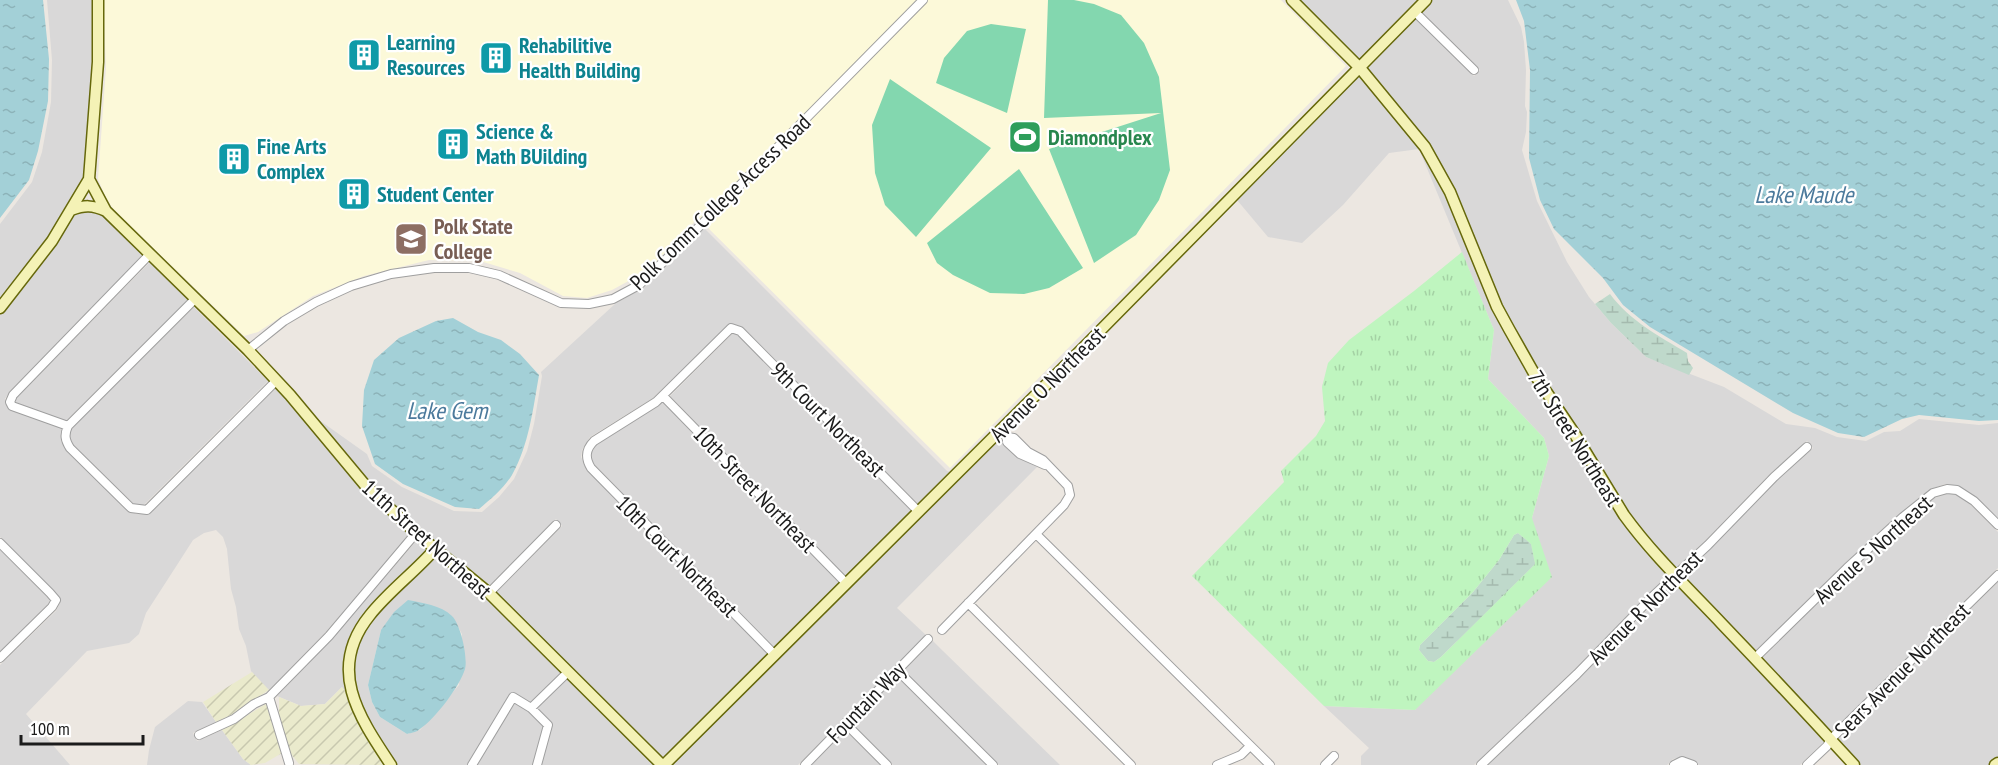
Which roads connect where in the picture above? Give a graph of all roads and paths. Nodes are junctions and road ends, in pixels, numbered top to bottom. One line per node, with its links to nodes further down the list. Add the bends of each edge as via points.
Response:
1 (98, 0): 8 (street, via 98,62)
2 (923, 0): 14 (street, Polk Comm College Access Road, via 639,285 613,299 588,304 561,303 499,275 469,268 391,274 316,302)
3 (1292, 0): 6 (street, 7th Street Northeast)
4 (1426, 0): 5 (street, Avenue O Northeast)
5 (1415, 12): 6 (street, Avenue O Northeast); 7 (street)
6 (1360, 68): 18 (street, Avenue O Northeast); 28 (street, 7th Street Northeast, via 1436,163 1497,307 1517,344 1624,515)
7 (1474, 70)
8 (89, 179): 9 (street); 10 (street, 11th Street Northeast)
9 (71, 210): 10 (street, via 85,205); 13 (street)
10 (106, 211): 11 (street, 11th Street Northeast)
11 (150, 254): 12 (street, 11th Street Northeast); 17 (street, via 9,402)
12 (195, 299): 14 (street, 11th Street Northeast); 17 (street)
13 (0, 308)
14 (248, 350): 15 (street, 11th Street Northeast)
15 (276, 381): 17 (street, via 147,510 132,507 70,448 65,434); 23 (street, 11th Street Northeast, via 365,485)
16 (663, 396): 20 (street, 9th Court Northeast, via 731,328 740,331); 29 (street, 10th Street Northeast); 34 (street, 10th Court Northeast, via 594,441 586,454 588,463)
17 (68, 426)
18 (1004, 434): 20 (street, Avenue O Northeast); 24 (street, via 1020,454 1046,465 1068,486 1070,495 1065,505)
19 (1807, 447): 28 (street, Avenue R Northeast)
20 (920, 512): 29 (street, Avenue O Northeast)
21 (556, 525): 30 (street)
22 (1998, 525): 36 (street, Avenue S Northeast, via 1965,494 1954,489 1933,493 1847,568)
23 (416, 533): 26 (street, 11th Street Northeast); 39 (street, via 329,636)
24 (1036, 534): 31 (street); 44 (street)
25 (0, 543): 35 (street, via 56,600)
26 (435, 549): 30 (street, 11th Street Northeast); 46 (street, via 370,615 351,651 348,672 353,699)
27 (1998, 575): 43 (street, Sears Avenue Northeast)
28 (1674, 576): 36 (street, 7th Street Northeast); 58 (street, Avenue R Northeast)
29 (846, 584): 34 (street, Avenue O Northeast)
30 (489, 593): 38 (street, 11th Street Northeast)
31 (968, 603): 32 (street); 54 (street)
32 (942, 630)
33 (928, 639): 37 (street, Fountain Way)
34 (775, 654): 50 (street, Avenue O Northeast)
35 (0, 658)
36 (1755, 658): 43 (street, 7th Street Northeast)
37 (897, 670): 41 (street, Fountain Way); 53 (street)
38 (568, 672): 40 (street); 50 (street, 11th Street Northeast)
39 (269, 697): 42 (street); 47 (street)
40 (531, 708): 48 (street, via 513,697); 49 (street, via 548,724)
41 (845, 723): 51 (street, Fountain Way); 52 (street)
42 (199, 735)
43 (1831, 739): 61 (street, Sears Avenue Northeast); 62 (street, 7th Street Northeast)
44 (1250, 746): 55 (street); 56 (street)
45 (1334, 756): 57 (street)
46 (388, 760)
47 (289, 763)
48 (472, 765)
49 (537, 765)
50 (663, 765)
51 (805, 765)
52 (887, 765)
53 (993, 765)
54 (1131, 765)
55 (1217, 765)
56 (1270, 765)
57 (1325, 765)
58 (1481, 765)
59 (1674, 765): 60 (street, via 1682,761)
60 (1693, 765)
61 (1808, 765)
62 (1854, 765)

